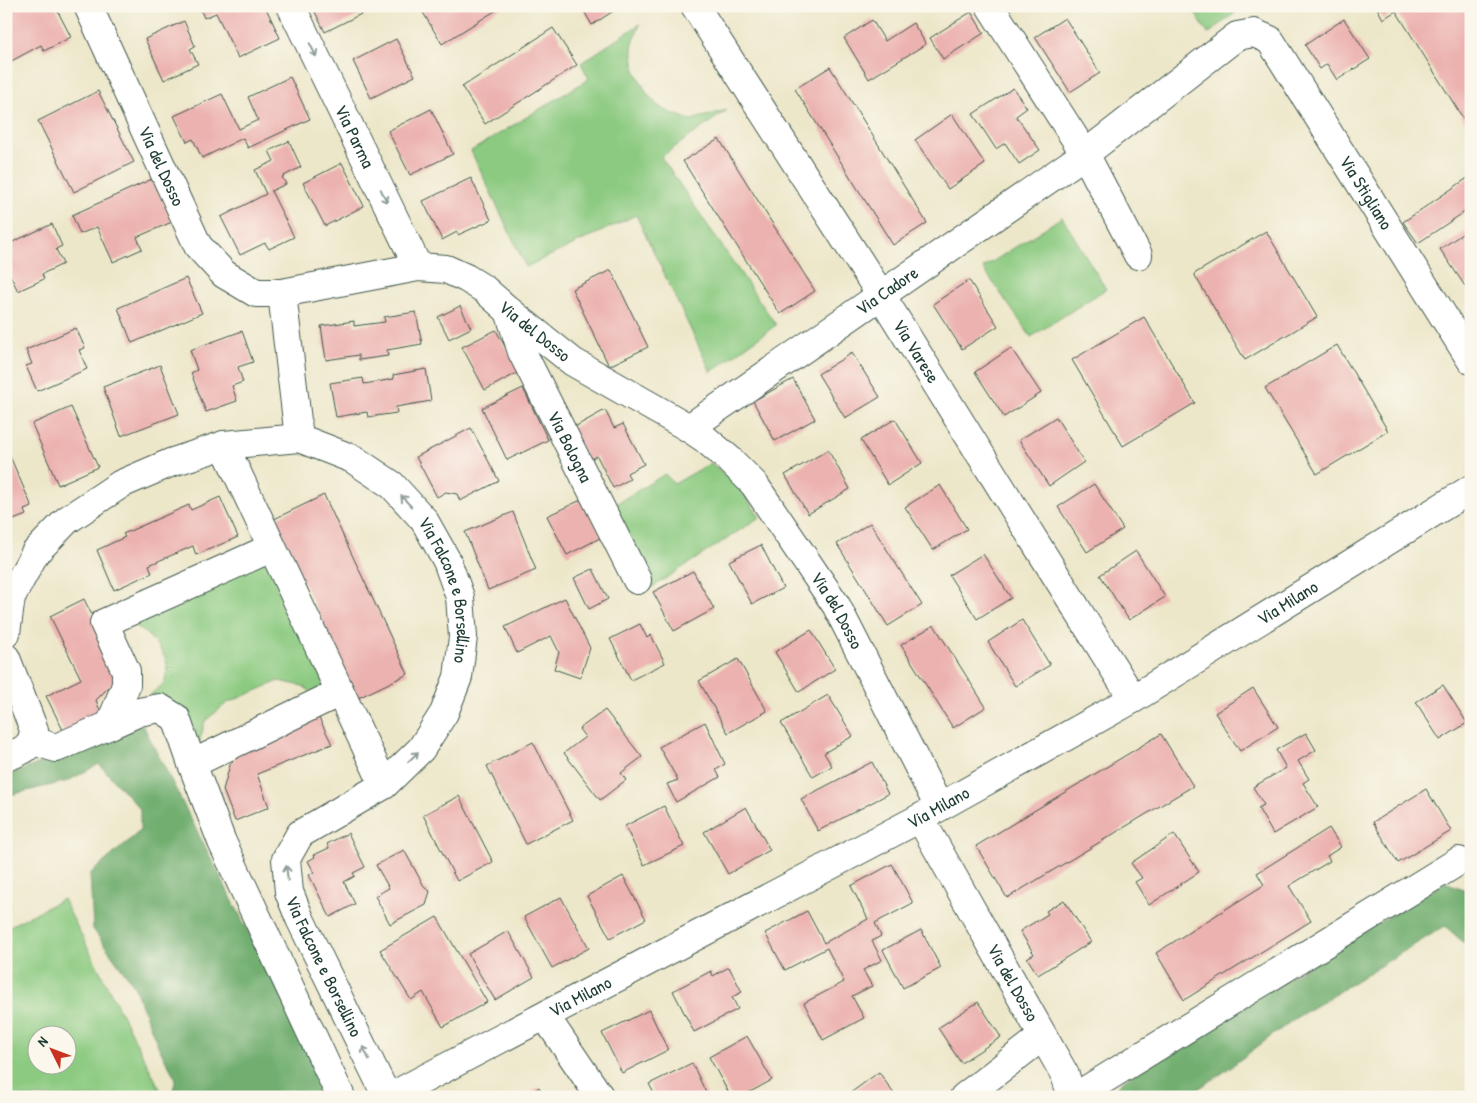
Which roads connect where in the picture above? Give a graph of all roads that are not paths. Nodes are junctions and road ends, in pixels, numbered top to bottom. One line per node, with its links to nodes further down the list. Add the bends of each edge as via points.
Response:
1 (88, 6): 9 (street, Via del Dosso, via 198,246 224,274 256,293)
2 (291, 6): 8 (street, Via Parma, one-way to 8)
3 (694, 6): 10 (street, Via Varese)
4 (990, 6): 6 (street)
5 (1254, 33): 6 (street, Via Cadore, via 1237,36); 12 (street, Via Stigliano, via 1270,40)
6 (1085, 154): 7 (street); 10 (street, Via Cadore)
7 (1138, 255)
8 (418, 267): 9 (street, Via del Dosso); 11 (street, Via del Dosso, via 446,269 466,278)
9 (282, 293): 14 (street)
10 (882, 295): 13 (street, Via Cadore); 22 (street, Via Varese)
11 (508, 311): 13 (street, Via del Dosso, via 573,362); 18 (street, Via Bologna, via 522,352)
12 (1471, 360)
13 (689, 428): 28 (street, Via del Dosso, via 730,460 754,484 836,605)
14 (299, 438): 15 (street, Via Falcone e Borsellino); 27 (street, Via Falcone e Borsellino, one-way to 14, via 421,749 444,713 458,677 463,638 460,596 447,561 424,520 392,485 353,459)
15 (224, 445): 17 (street); 19 (street, Via Falcone e Borsellino, via 120,484 67,520 35,553 11,597)
16 (1471, 489): 22 (street, Via Milano)
17 (271, 548): 21 (street); 23 (street, via 104,623 126,671 126,685)
18 (637, 580)
19 (6, 633)
20 (6, 658): 24 (street, via 34,730)
21 (340, 692): 26 (street); 27 (street)
22 (1133, 699): 28 (street, Via Milano)
23 (110, 725): 24 (street, via 56,748); 26 (street, via 139,712 160,708 176,718)
24 (33, 741): 25 (street, via 23,751)
25 (6, 757)
26 (192, 764): 32 (street, via 222,842)
27 (384, 785): 33 (street, Via Falcone e Borsellino, one-way to 27, via 300,919 290,892 286,859 300,834)
28 (930, 812): 30 (street, Via Milano); 31 (street, Via del Dosso)
29 (1459, 861): 36 (street)
30 (545, 1016): 33 (street, Via Milano); 34 (street)
31 (1043, 1036): 35 (street); 36 (street, Via del Dosso)
32 (341, 1097)
33 (388, 1097)
34 (600, 1097)
35 (964, 1097)
36 (1074, 1097)

